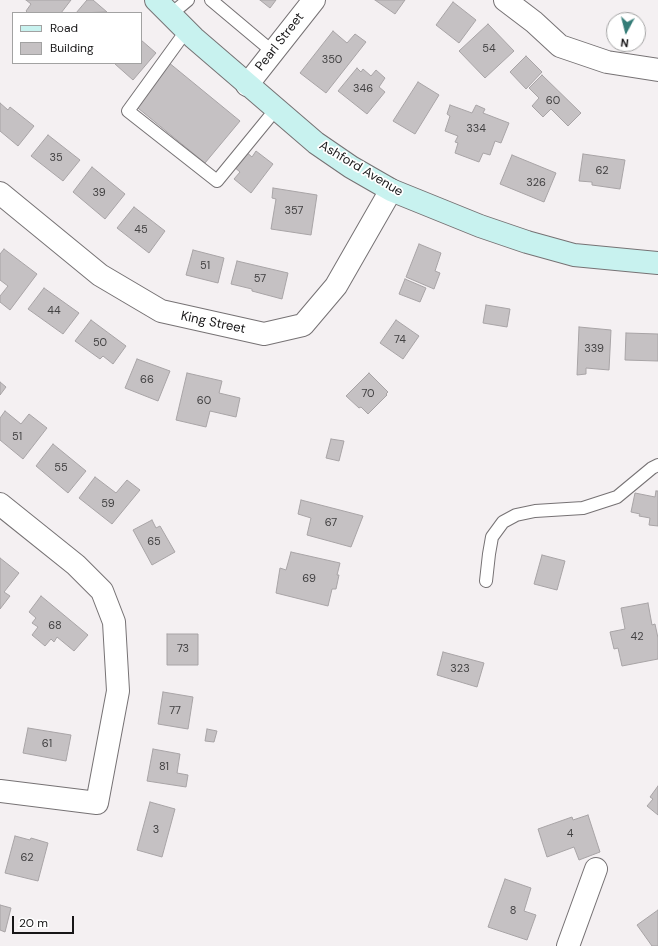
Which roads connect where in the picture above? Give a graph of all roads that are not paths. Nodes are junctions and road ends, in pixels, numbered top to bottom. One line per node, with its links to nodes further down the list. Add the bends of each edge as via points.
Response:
1 (188, 0): 5 (lane)
2 (211, 0): 7 (lane)
3 (314, 0): 7 (street, Pearl Street)
4 (505, 0): 8 (street, via 560,46 607,62)
5 (163, 8): 6 (main road, Ashford Avenue)
6 (186, 31): 9 (main road, Ashford Avenue); 10 (lane, via 128,111 217,181)
7 (273, 52): 9 (street, Pearl Street)
8 (658, 70)
9 (247, 85): 10 (main road, Ashford Avenue)
10 (276, 109): 11 (main road, Ashford Avenue, via 332,154)
11 (391, 190): 12 (street, King Street, via 336,286 303,325 264,334 160,311 100,275); 13 (main road, Ashford Avenue, via 480,226 574,255)
12 (0, 193)
13 (658, 263)
14 (658, 465): 16 (lane, via 617,497 583,508 516,515 503,522 492,537)
15 (0, 504): 17 (street, via 76,565 102,591 114,622 118,691 97,803)
16 (486, 581)
17 (0, 791)
18 (596, 868): 19 (street)
19 (568, 946)

